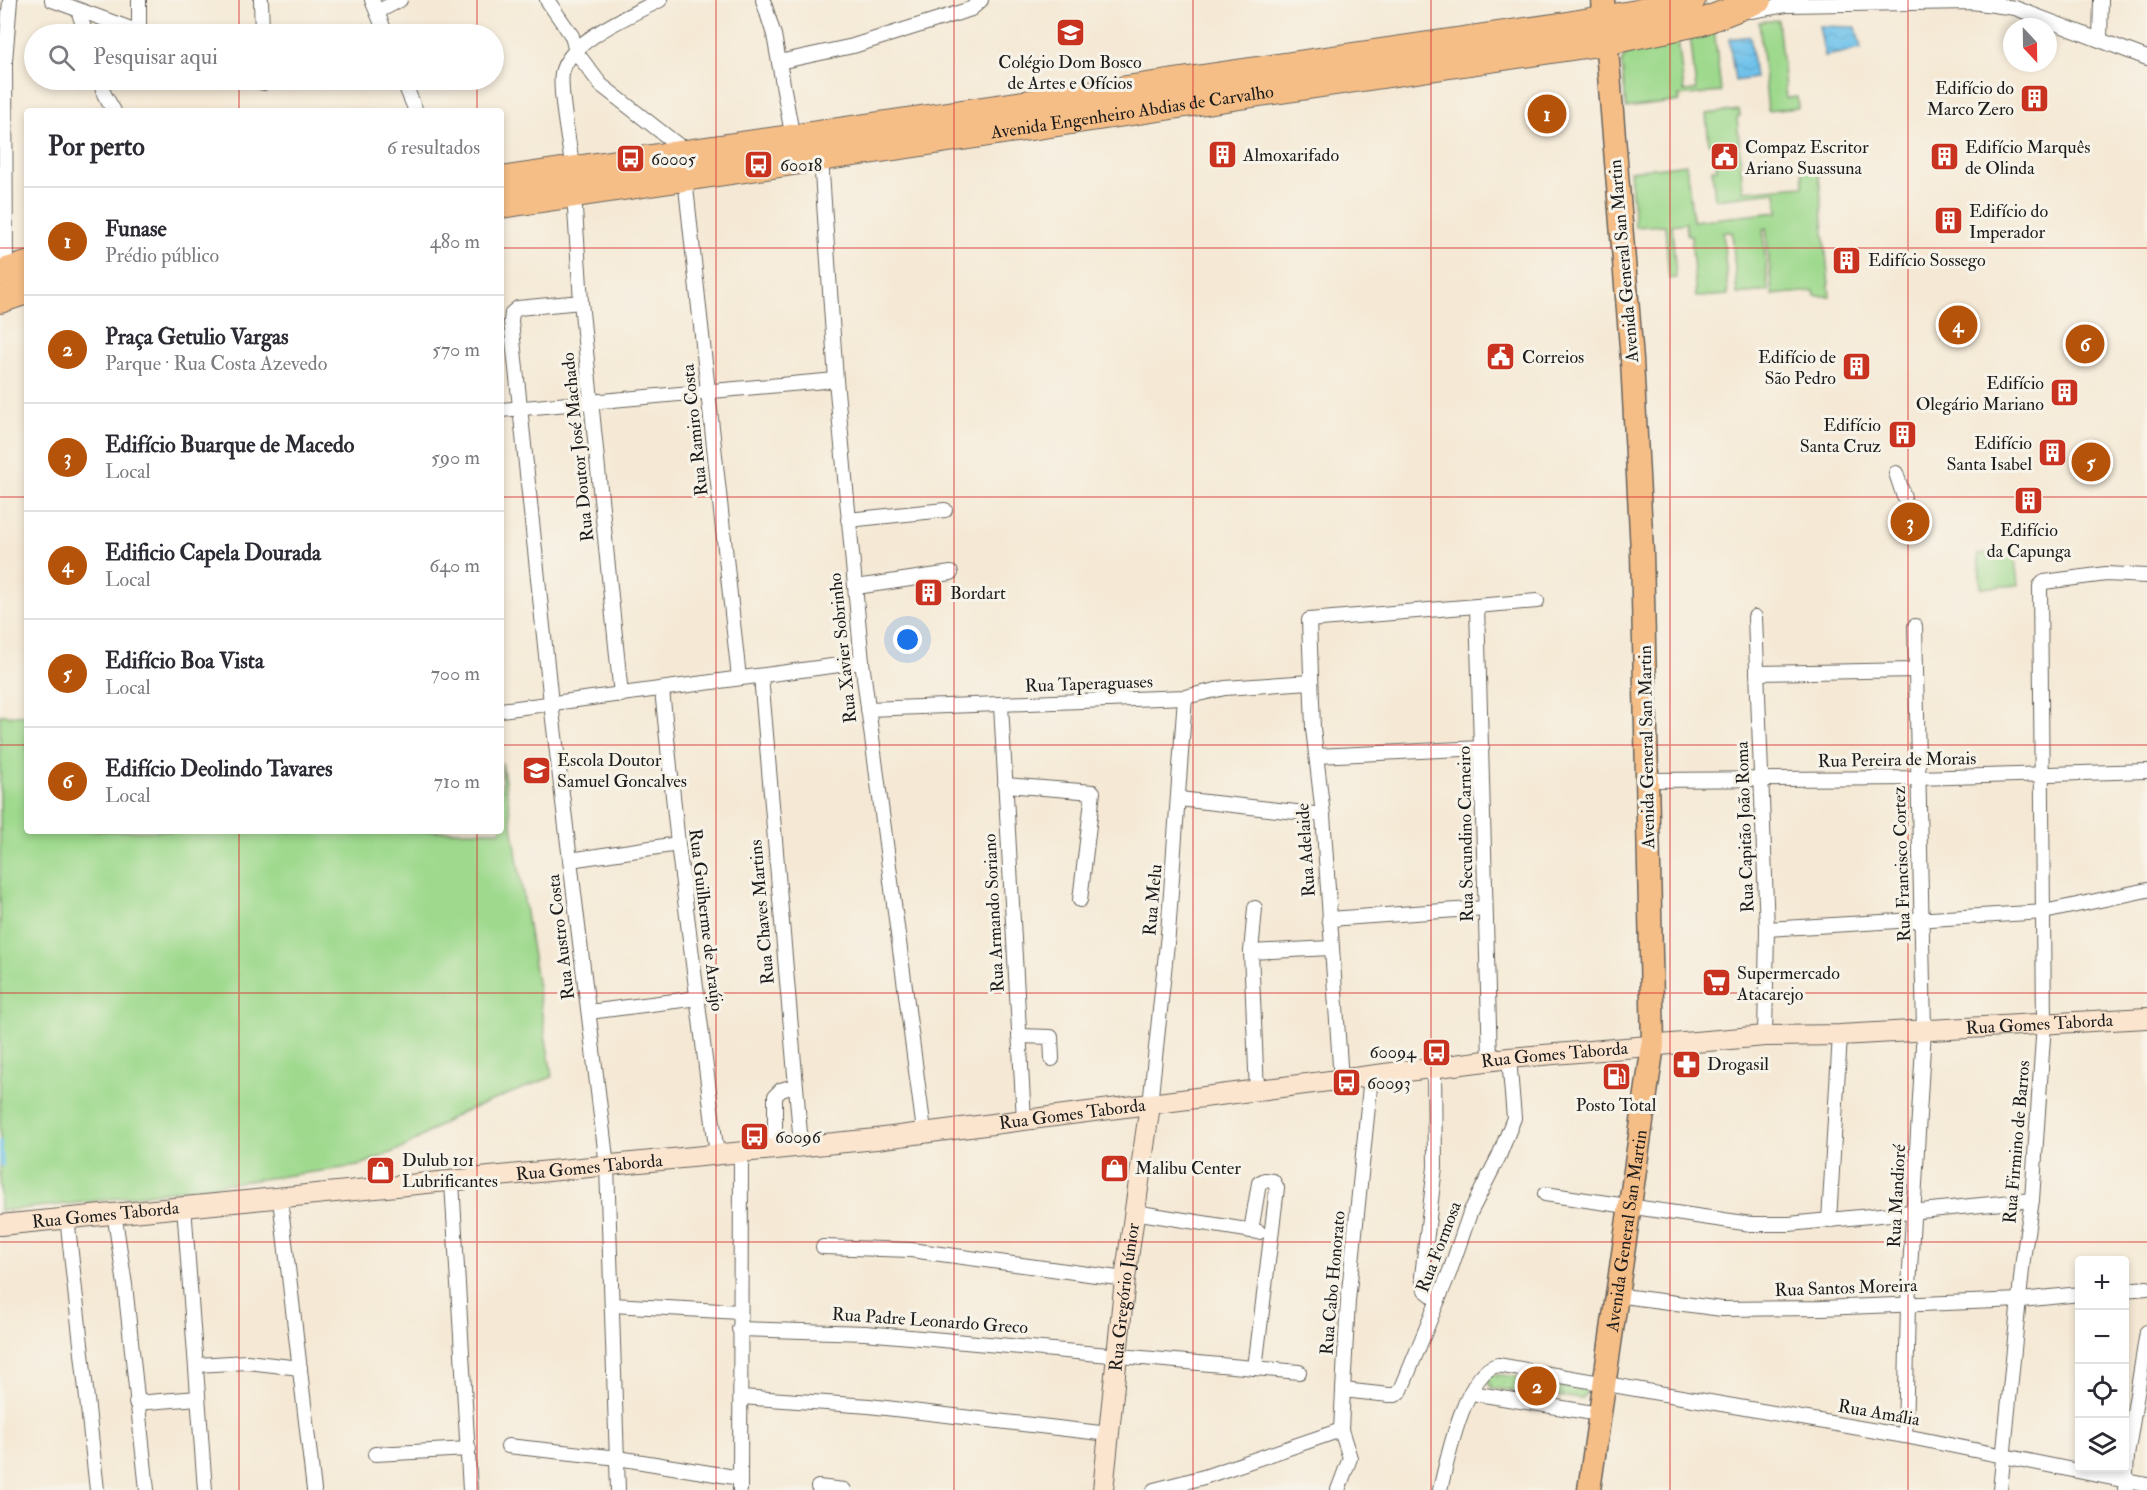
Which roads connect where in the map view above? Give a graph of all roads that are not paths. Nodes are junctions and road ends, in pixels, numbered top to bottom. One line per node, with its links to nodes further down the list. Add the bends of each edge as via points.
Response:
1 (10, 0): 36 (street)
2 (52, 0): 17 (street)
3 (139, 0): 22 (street)
4 (261, 0): 23 (street)
5 (400, 0): 16 (street)
6 (547, 0): 28 (street, via 572,36)
7 (660, 0): 28 (street, via 580,45)
8 (763, 0): 30 (street)
9 (981, 0): 30 (street, via 971,9 853,46)
10 (1734, 0): 18 (highway, via 1717,12)
11 (2101, 0): 26 (street)
12 (1766, 2): 13 (street); 18 (highway, Avenida Engenheiro Abdias de Carvalho)
13 (1824, 2): 14 (street)
14 (1862, 2): 15 (street)
15 (2015, 4): 26 (street)
16 (375, 6): 24 (street)
17 (78, 10): 20 (street); 21 (street)
18 (1693, 16): 19 (highway, Avenida Engenheiro Abdias de Carvalho)
19 (1612, 22): 25 (highway, Avenida Engenheiro Abdias de Carvalho); 25 (highway); 27 (highway, via 1454,27); 82 (main road, Avenida General San Martin, via 1643,574)
20 (83, 24)
21 (117, 24)
22 (141, 24)
23 (262, 24)
24 (382, 24)
25 (1572, 36): 27 (highway, Avenida Engenheiro Abdias de Carvalho); 31 (highway, Avenida Engenheiro Abdias de Carvalho)
26 (2100, 40): 29 (street)
27 (1407, 48): 31 (highway); 37 (highway, Avenida Engenheiro Abdias de Carvalho)
28 (576, 52): 38 (street, via 610,93); 42 (street, Rua Doutor José Machado, via 566,65 562,81)
29 (2147, 58)
30 (779, 62): 37 (street)
31 (1372, 77): 39 (highway, Avenida Engenheiro Abdias de Carvalho)
32 (103, 90): 34 (street)
33 (407, 90): 35 (street)
34 (112, 108)
35 (415, 108)
36 (4, 117): 44 (street)
37 (793, 139): 38 (highway, Avenida Engenheiro Abdias de Carvalho)
38 (687, 152): 42 (highway, Avenida Engenheiro Abdias de Carvalho)
39 (821, 158): 40 (highway, Avenida Engenheiro Abdias de Carvalho); 48 (street, Rua Xavier Sobrinho)
40 (685, 178): 42 (highway, Avenida Engenheiro Abdias de Carvalho); 49 (street, Rua Ramiro Costa)
41 (504, 180): 42 (highway, Avenida Engenheiro Abdias de Carvalho)
42 (574, 182): 43 (highway, Avenida Engenheiro Abdias de Carvalho); 47 (street, Rua Doutor José Machado)
43 (504, 204)
44 (11, 270)
45 (24, 292): 46 (highway)
46 (0, 300)
47 (581, 302): 50 (street, Rua Doutor José Machado); 51 (street, Rua Austro Costa, via 526,307 512,313)
48 (836, 380): 49 (street); 56 (street, Rua Xavier Sobrinho)
49 (710, 392): 50 (street); 68 (street, Rua Ramiro Costa)
50 (592, 404): 51 (street); 71 (street, Rua Doutor José Machado)
51 (520, 408): 52 (street); 73 (street, Rua Austro Costa)
52 (504, 410)
53 (1896, 473): 54 (street)
54 (1904, 497)
55 (945, 510): 56 (street)
56 (848, 520): 59 (street, Rua Xavier Sobrinho)
57 (951, 573): 59 (street)
58 (2147, 576): 80 (street, Rua Firmino de Barros, via 2106,574 2044,582 2039,591)
59 (856, 587): 64 (street, Rua Xavier Sobrinho)
60 (1537, 601): 61 (street)
61 (1477, 607): 69 (street, Rua Adelaide, via 1311,618); 77 (street, Rua Secundino Carneiro)
62 (1755, 617): 66 (street, Rua Capitão João Roma)
63 (1915, 626): 65 (street, Rua Francisco Cortez)
64 (862, 662): 67 (street); 75 (street, Rua Xavier Sobrinho)
65 (1916, 670): 66 (street); 81 (street, Rua Francisco Cortez)
66 (1757, 673): 83 (street, Rua Capitão João Roma)
67 (761, 676): 68 (street); 113 (street, Rua Chaves Martins)
68 (740, 678): 70 (street)
69 (1310, 682): 72 (street, Rua Taperaguases, via 1225,688); 78 (street, Rua Adelaide)
70 (662, 690): 71 (street); 87 (street, Rua Guilherme de Araújo)
71 (621, 695): 73 (street)
72 (1185, 697): 74 (street, Rua Taperaguases); 85 (street, Rua Melu)
73 (551, 703): 76 (street); 88 (street, Rua Austro Costa)
74 (1001, 705): 75 (street, Rua Taperaguases); 84 (street, Rua Armando Soriano)
75 (868, 708): 117 (street, Rua Xavier Sobrinho)
76 (504, 710)
77 (1482, 748): 78 (street); 92 (street, Rua Secundino Carneiro)
78 (1317, 756): 86 (street, Rua Adelaide)
79 (2147, 771): 80 (street, Rua Pereira de Morais)
80 (2041, 776): 81 (street, Rua Pereira de Morais); 93 (street, Rua Firmino de Barros)
81 (1918, 778): 83 (street, Rua Pereira de Morais); 94 (street, Rua Francisco Cortez)
82 (1647, 780): 83 (street, Rua Pereira de Morais); 107 (main road, Avenida General San Martin)
83 (1761, 780): 96 (street, Rua Capitão João Roma)
84 (1005, 785): 90 (street, via 1093,792); 105 (street, Rua Armando Soriano)
85 (1179, 799): 86 (street); 115 (street, Rua Melu)
86 (1323, 815): 95 (street, Rua Adelaide)
87 (678, 844): 88 (street); 99 (street, Rua Guilherme de Araújo)
88 (570, 860): 100 (street, Rua Austro Costa)
89 (2147, 890): 93 (street)
90 (1080, 900)
91 (1255, 908): 98 (street)
92 (1485, 908): 95 (street); 109 (street, Rua Secundino Carneiro)
93 (2044, 912): 94 (street); 102 (street, Rua Firmino de Barros)
94 (1922, 918): 96 (street); 103 (street, Rua Francisco Cortez)
95 (1329, 919): 97 (street, Rua Adelaide)
96 (1767, 929): 106 (street, Rua Capitão João Roma)
97 (1330, 948): 98 (street); 112 (street, Rua Adelaide)
98 (1251, 952): 114 (street)
99 (698, 998): 100 (street); 121 (street, Rua Guilherme de Araújo)
100 (588, 1012): 122 (street, Rua Austro Costa)
101 (2147, 1018): 102 (main road, Rua Gomes Taborda)
102 (2044, 1023): 103 (main road, Rua Gomes Taborda); 126 (street, Rua Firmino de Barros)
103 (1924, 1029): 104 (main road, Rua Gomes Taborda); 129 (street, Rua Mandioré)
104 (1840, 1035): 106 (main road, Rua Gomes Taborda); 133 (street)
105 (1019, 1036): 108 (street, via 1051,1037); 116 (street, Rua Armando Soriano)
106 (1765, 1036): 107 (main road, Rua Gomes Taborda)
107 (1653, 1045): 109 (main road, Rua Gomes Taborda); 128 (main road, Avenida General San Martin)
108 (1052, 1059)
109 (1500, 1059): 110 (main road, Rua Gomes Taborda); 143 (street, Rua Formosa, via 1514,1118 1470,1213)
110 (1434, 1069): 111 (main road, Rua Gomes Taborda); 143 (street, via 1435,1167 1422,1276 1425,1290)
111 (1371, 1077): 112 (main road, Rua Gomes Taborda); 156 (street, Rua Cabo Honorato)
112 (1341, 1080): 114 (main road, Rua Gomes Taborda)
113 (794, 1086): 118 (street, Rua Chaves Martins); 119 (street, via 776,1096)
114 (1257, 1092): 115 (main road, Rua Gomes Taborda)
115 (1150, 1105): 116 (main road, Rua Gomes Taborda); 131 (main road, Rua Gregório Júnior)
116 (1024, 1120): 117 (main road, Rua Gomes Taborda)
117 (924, 1131): 118 (main road, Rua Gomes Taborda)
118 (801, 1145): 119 (main road, Rua Gomes Taborda)
119 (775, 1148): 120 (main road, Rua Gomes Taborda)
120 (741, 1152): 121 (main road, Rua Gomes Taborda); 147 (street)
121 (717, 1155): 122 (main road, Rua Gomes Taborda)
122 (607, 1166): 123 (main road, Rua Gomes Taborda); 146 (street, Rua Austro Costa)
123 (452, 1182): 125 (main road, Rua Gomes Taborda); 167 (street)
124 (1545, 1194): 128 (street)
125 (280, 1199): 127 (main road, Rua Gomes Taborda); 152 (street)
126 (2032, 1200): 129 (street); 144 (street, Rua Firmino de Barros)
127 (184, 1206): 130 (main road, Rua Gomes Taborda); 151 (street)
128 (1628, 1207): 133 (street, via 1751,1224); 142 (main road, Avenida General San Martin)
129 (1915, 1210): 133 (street); 145 (street, Rua Mandioré)
130 (114, 1212): 132 (main road, Rua Gomes Taborda); 160 (street)
131 (1134, 1212): 135 (street); 138 (main road, Rua Gregório Júnior)
132 (67, 1217): 134 (main road, Rua Gomes Taborda); 175 (street)
133 (1828, 1221)
134 (0, 1225)
135 (1251, 1231): 136 (street); 136 (street, via 1259,1183 1265,1180 1273,1181 1277,1188)
136 (1270, 1233): 153 (street)
137 (823, 1246): 138 (street, via 911,1251)
138 (1125, 1279): 150 (main road, Rua Gregório Júnior)
139 (2147, 1288): 140 (street)
140 (2129, 1290)
141 (2075, 1294): 144 (street, Rua Santos Moreira)
142 (1615, 1295): 145 (street, Rua Santos Moreira, via 1722,1309); 155 (main road, Avenida General San Martin)
143 (1438, 1300): 156 (street, Rua Formosa, via 1398,1393)
144 (2021, 1300): 145 (street, Rua Santos Moreira); 169 (street, Rua Firmino de Barros)
145 (1908, 1304): 165 (street, Rua Mandioré)
146 (612, 1305): 147 (street); 170 (street, Rua Austro Costa)
147 (740, 1312): 148 (street)
148 (739, 1329): 150 (street, Rua Padre Leonardo Greco, via 865,1333); 158 (street)
149 (2147, 1332): 161 (street)
150 (1117, 1354): 153 (street, Rua Padre Leonardo Greco); 164 (main road, Rua Gregório Júnior)
151 (197, 1365): 152 (street, via 247,1362); 159 (street)
152 (300, 1368): 178 (street)
153 (1255, 1368): 154 (street, Rua Padre Leonardo Greco)
154 (1299, 1372)
155 (1603, 1382): 157 (street, Rua Amália, via 1498,1365 1483,1371); 162 (main road, Avenida General San Martin); 165 (street, Rua Amália)
156 (1343, 1390): 163 (street, Rua Cabo Honorato)
157 (1472, 1393): 162 (street); 185 (street, via 1458,1419)
158 (741, 1397): 164 (street, via 869,1406); 171 (street)
159 (198, 1398): 160 (street); 177 (street)
160 (136, 1403): 176 (street)
161 (2142, 1403): 173 (street, via 2127,1456)
162 (1599, 1414): 186 (main road, Avenida General San Martin)
163 (1341, 1430): 183 (street); 184 (street, Rua Cabo Honorato, via 1350,1458)
164 (1109, 1434): 182 (main road, Rua Gregório Júnior)
165 (1905, 1436): 169 (street, Rua Amália)
166 (508, 1446): 170 (street)
167 (469, 1449): 168 (street); 179 (street)
168 (375, 1454)
169 (2005, 1455): 173 (street, Rua Amália); 187 (street, Rua Firmino de Barros)
170 (618, 1458): 171 (street); 180 (street, Rua Austro Costa)
171 (740, 1484)
172 (2147, 1485): 173 (street, Rua Amália)
173 (2126, 1486)
174 (818, 1487): 181 (street)
175 (97, 1490)
176 (147, 1490)
177 (205, 1490)
178 (314, 1490)
179 (470, 1490)
180 (618, 1490)
181 (844, 1490)
182 (1103, 1490)
183 (1154, 1490)
184 (1338, 1490)
185 (1440, 1490)
186 (1589, 1490)
187 (2001, 1490)

